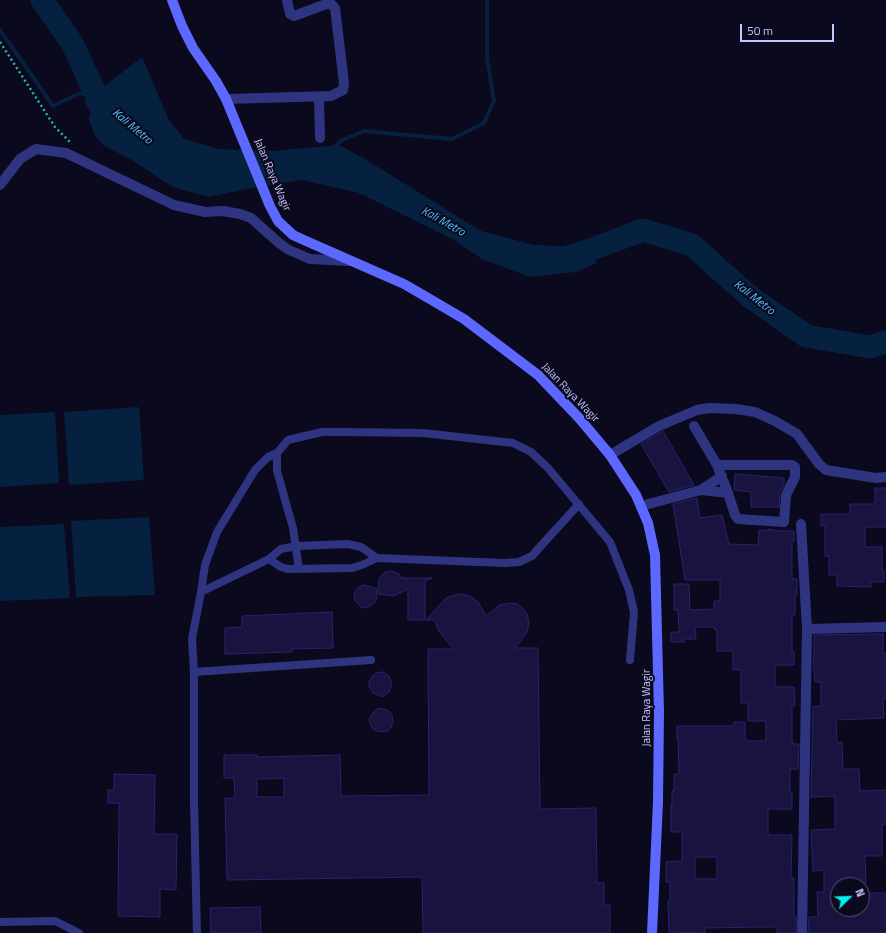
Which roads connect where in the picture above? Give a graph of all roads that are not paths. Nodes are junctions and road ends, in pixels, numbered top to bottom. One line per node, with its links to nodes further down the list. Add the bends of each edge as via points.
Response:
1 (172, 0): 4 (main road, Jalan Raya Wagir, via 193,48)
2 (287, 0): 3 (street, via 290,14 294,16 326,4 331,4 335,8 344,90 331,96)
3 (319, 97): 4 (street); 5 (street)
4 (226, 99): 7 (main road, Jalan Raya Wagir, via 278,221 293,235)
5 (320, 138)
6 (1, 182): 7 (street, via 20,159 36,148 66,153 174,205 206,212 223,211 251,218 289,250 310,259)
7 (350, 261): 10 (main road, Jalan Raya Wagir, via 404,284 464,319 501,346 555,391)
8 (694, 426): 11 (street)
9 (277, 453): 16 (lane, via 288,440 322,432 423,433 514,442 531,452 548,468); 19 (lane, via 277,471); 23 (lane, via 268,457 255,470 217,532 205,565)
10 (610, 455): 13 (street, via 659,426 691,412 709,408 736,409 755,412 797,434 826,470 876,478); 17 (main road, Jalan Raya Wagir)
11 (717, 465): 12 (street); 15 (street, via 795,467 795,477 786,495 784,522 738,519)
12 (722, 476): 14 (street); 15 (street)
13 (886, 477)
14 (701, 490): 15 (street); 17 (street)
15 (728, 493)
16 (579, 504): 20 (lane, via 532,556 519,562); 27 (lane, via 610,542 629,590 634,612)
17 (641, 506): 32 (main road, Jalan Raya Wagir, via 655,554 660,712)
18 (801, 524): 25 (street)
19 (296, 546): 20 (lane, via 348,544 361,547); 21 (lane, via 281,550); 22 (lane)
20 (377, 558): 22 (lane, via 352,568)
21 (269, 559): 22 (lane, via 288,569); 23 (lane)
22 (299, 569)
23 (202, 592): 28 (lane, via 192,639)
24 (886, 627): 25 (street)
25 (807, 629): 33 (street)
26 (371, 660): 28 (lane)
27 (630, 660)
28 (194, 672): 31 (lane)
29 (0, 922): 30 (lane, via 55,921)
30 (79, 933)
31 (197, 933)
32 (652, 933)
33 (802, 933)

